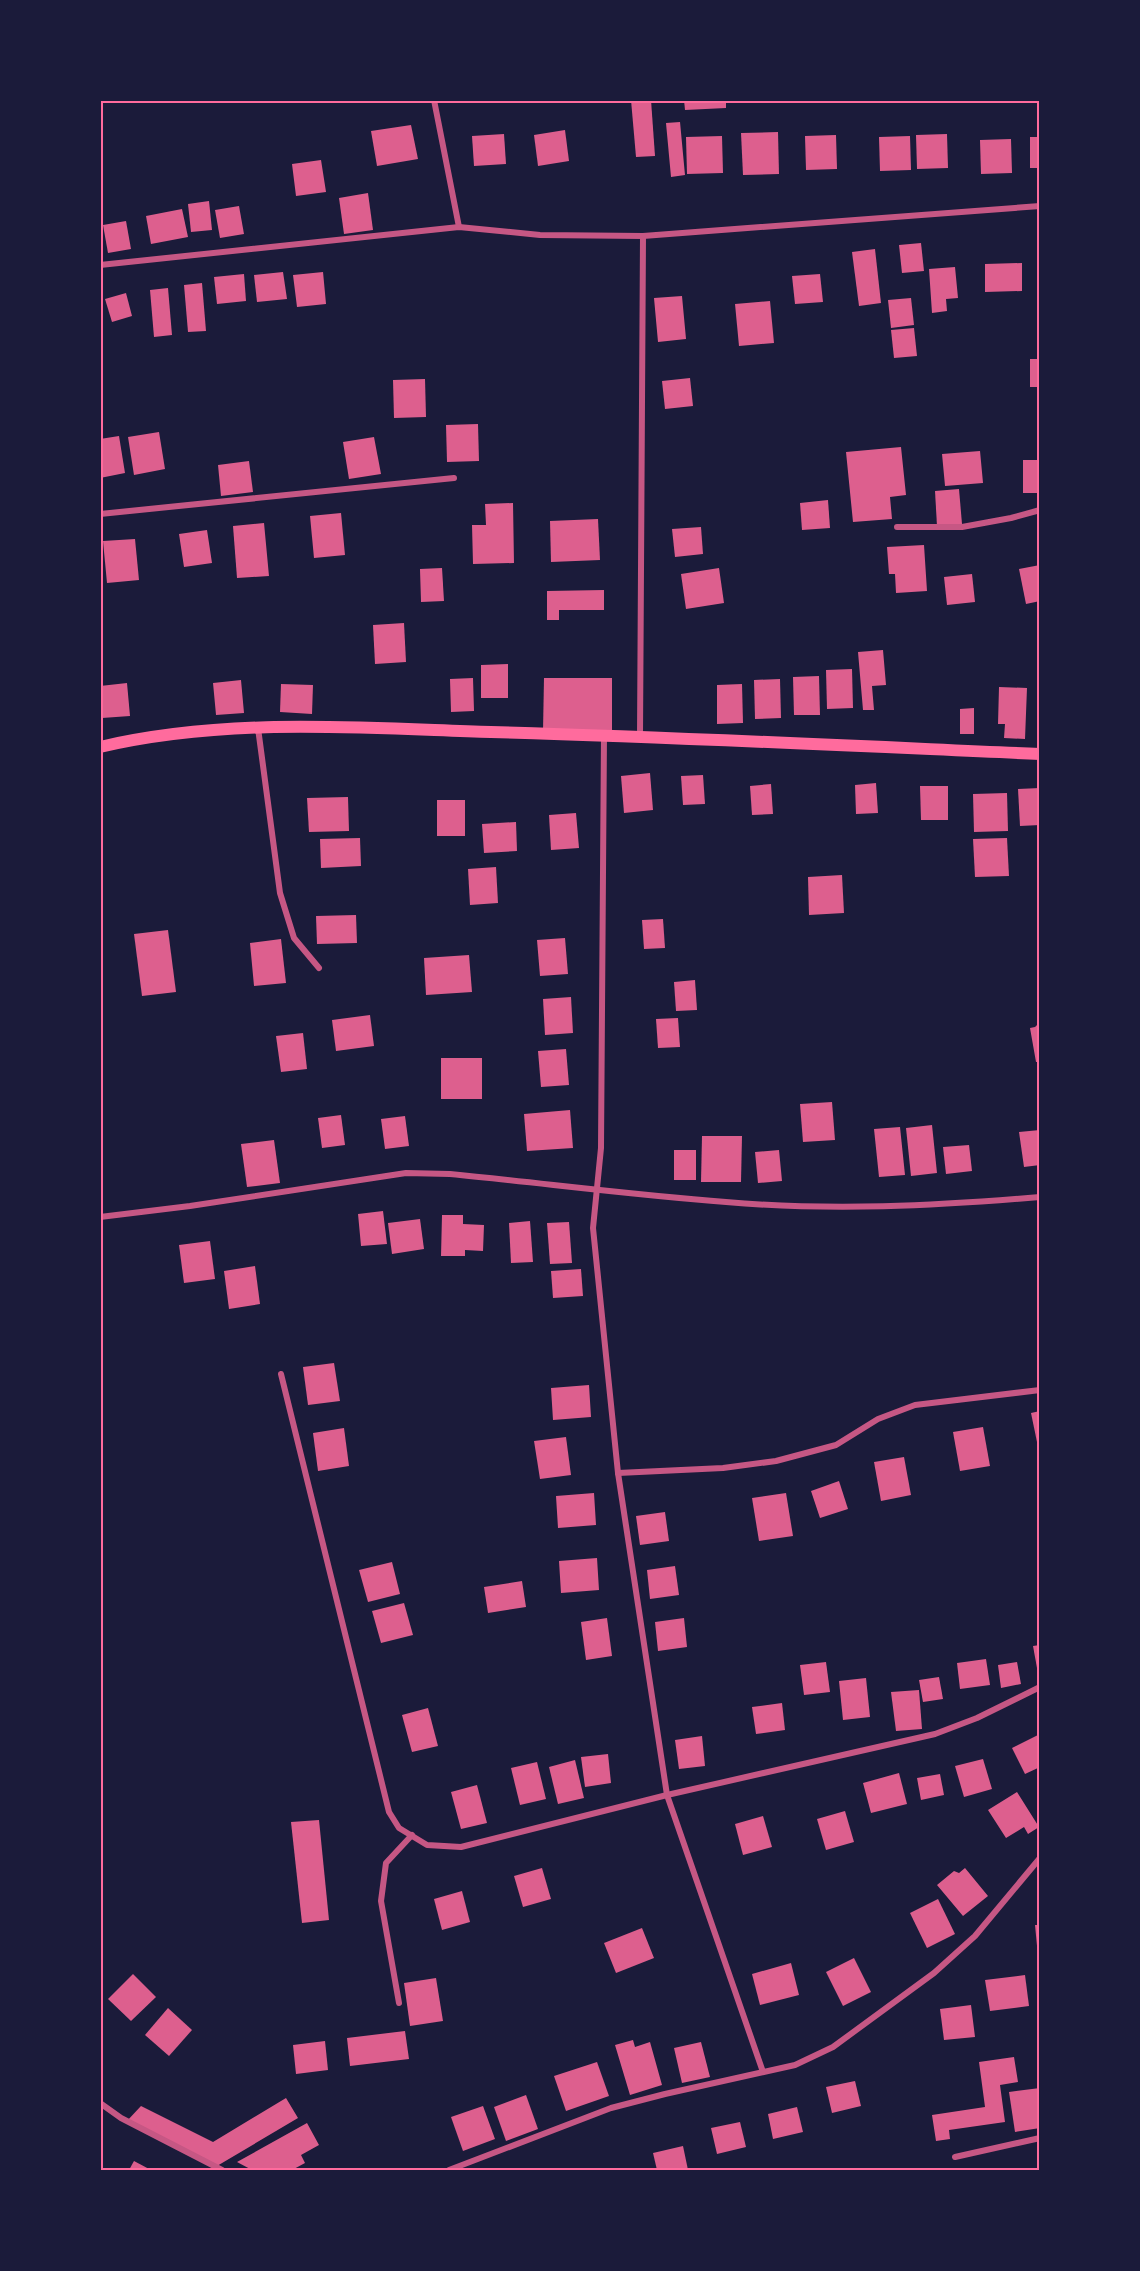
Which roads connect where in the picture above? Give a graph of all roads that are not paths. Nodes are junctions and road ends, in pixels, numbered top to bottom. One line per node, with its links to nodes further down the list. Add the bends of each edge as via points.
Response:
1 (434, 100): 3 (street)
2 (1040, 206): 4 (street)
3 (459, 227): 4 (street, via 540,235); 5 (street)
4 (643, 236): 12 (street)
5 (100, 265)
6 (454, 478): 8 (street)
7 (1040, 510): 9 (street, via 962,527)
8 (100, 514)
9 (897, 527)
10 (258, 728): 11 (main road, via 320,726); 13 (main road, via 201,730); 15 (street, via 280,892 294,938)
11 (604, 735): 12 (main road); 16 (street)
12 (640, 737): 14 (main road)
13 (100, 747)
14 (1040, 753)
15 (319, 968)
16 (598, 1189): 17 (street, via 728,1203 845,1206); 18 (street, via 406,1173); 21 (street, via 593,1228)
17 (1040, 1197)
18 (100, 1217)
19 (282, 1374): 24 (street, via 389,1812 399,1828)
20 (1040, 1390): 21 (street, via 915,1405 878,1419 836,1445 776,1461)
21 (618, 1473): 23 (street)
22 (1040, 1687): 23 (street, via 935,1734)
23 (666, 1795): 24 (street, via 461,1847 427,1845); 27 (street)
24 (411, 1835): 26 (street, via 386,1863 381,1901)
25 (1040, 1858): 27 (street, via 975,1936 934,1973 833,2047 795,2065)
26 (399, 2003)
27 (762, 2072): 32 (street, via 611,2108)
28 (100, 2103): 31 (street, via 121,2118)
29 (1040, 2138): 30 (street)
30 (955, 2157)
31 (222, 2170)
32 (449, 2170)

